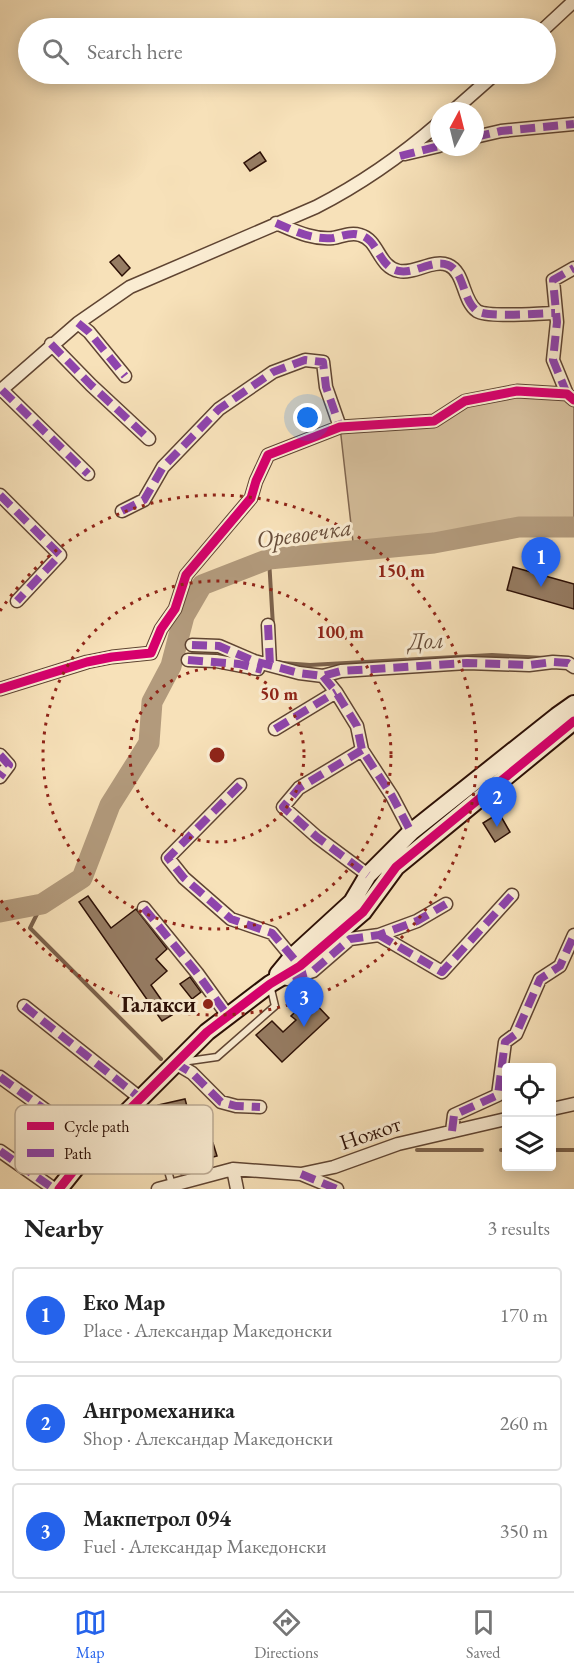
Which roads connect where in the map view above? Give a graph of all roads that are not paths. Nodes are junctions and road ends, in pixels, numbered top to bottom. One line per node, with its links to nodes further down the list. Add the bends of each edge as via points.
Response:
1 (574, 1): 2 (street)
2 (556, 18)
3 (484, 84): 4 (street)
4 (463, 102)
5 (574, 124): 7 (street)
6 (430, 131): 9 (street)
7 (484, 136)
8 (430, 148): 9 (street)
9 (400, 156): 10 (street, via 346,192)
10 (276, 223): 12 (street, via 308,237 360,235 369,239 391,269 402,272 440,264 450,266 467,298 478,311 490,315); 13 (street, via 130,287)
11 (574, 268): 12 (street, via 553,280)
12 (555, 313): 17 (street, via 553,360)
13 (78, 323): 14 (street); 15 (street)
14 (51, 344): 16 (street); 19 (street)
15 (125, 376)
16 (1, 390): 20 (street)
17 (571, 397): 18 (street, via 517,391 465,401 435,421)
18 (340, 427): 22 (street, via 326,387 323,362 305,360 273,372 219,409 163,467 144,500); 31 (street, via 268,455 251,498 186,575 175,609 151,653 87,662)
19 (149, 439)
20 (88, 474)
21 (0, 495): 23 (street, via 60,555)
22 (122, 511)
23 (17, 601)
24 (268, 625): 27 (street)
25 (192, 645): 27 (street, via 219,646)
26 (188, 660): 29 (street)
27 (270, 665): 29 (street)
28 (574, 667): 30 (street, via 553,662 466,663 341,671)
29 (299, 674): 30 (street)
30 (323, 676): 32 (street)
31 (0, 689)
32 (336, 692): 35 (street); 36 (street, via 357,726)
33 (574, 704): 40 (street)
34 (574, 721): 47 (street, via 396,867 363,912)
35 (275, 729)
36 (362, 750): 40 (street); 41 (street, via 299,788 283,807)
37 (0, 755): 38 (street, via 9,765)
38 (0, 777)
39 (240, 785): 47 (street, via 168,858 184,878 231,920 272,933)
40 (411, 832): 41 (street)
41 (368, 875): 47 (street, via 352,902)
42 (512, 895): 45 (street, via 442,972)
43 (446, 904): 45 (street, via 417,921)
44 (144, 908): 50 (street)
45 (379, 935): 48 (street, via 350,939 313,971)
46 (574, 935): 60 (street, via 560,966 540,979 516,1034 505,1042 498,1095 454,1115)
47 (296, 962): 48 (street)
48 (270, 984): 50 (street); 51 (lane, via 274,1006 217,1057)
49 (24, 1006): 53 (street)
50 (228, 1016): 51 (street)
51 (175, 1063): 53 (street); 57 (street, via 192,1073 221,1102)
52 (0, 1077): 55 (street)
53 (140, 1098): 56 (street)
54 (574, 1104): 58 (street)
55 (39, 1105)
56 (133, 1105)
57 (260, 1107)
58 (556, 1108)
59 (502, 1120): 60 (street, Ножот)
60 (452, 1131): 67 (street, Ножот)
61 (0, 1151): 62 (street)
62 (15, 1161)
63 (233, 1169): 67 (street, Ножот); 68 (street, Ножот); 71 (street)
64 (34, 1174): 69 (street)
65 (70, 1174): 69 (street)
66 (169, 1174): 68 (lane)
67 (301, 1174): 72 (street, Ножот)
68 (172, 1185): 70 (street, Ножот)
69 (57, 1189)
70 (158, 1189)
71 (237, 1189)
72 (337, 1189)

